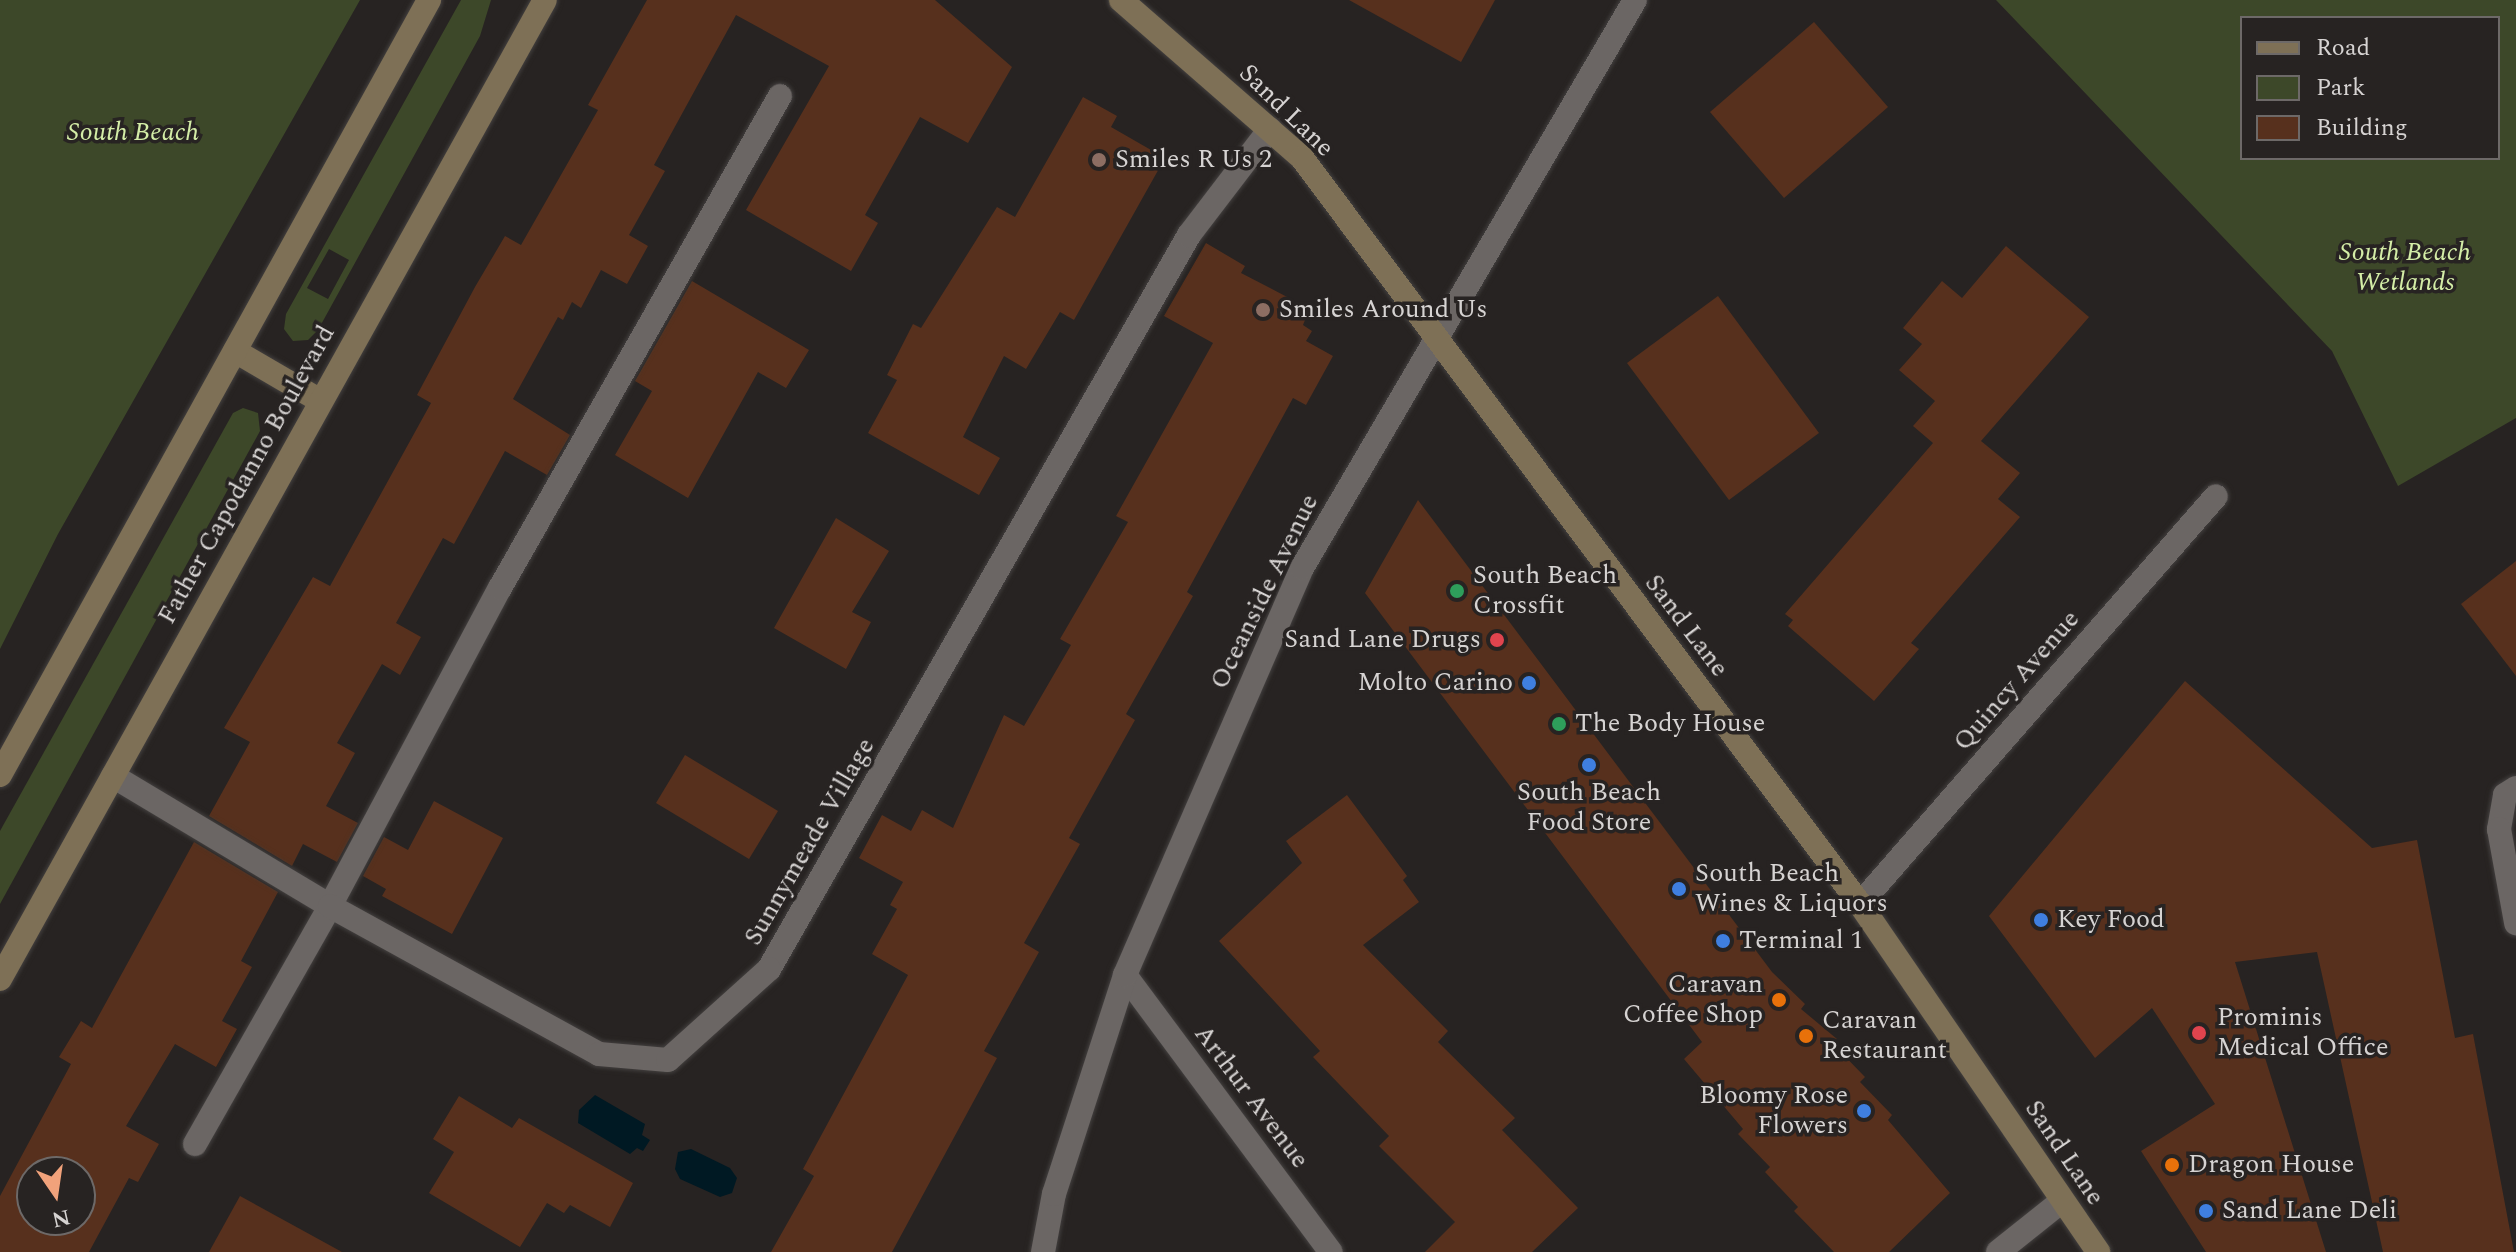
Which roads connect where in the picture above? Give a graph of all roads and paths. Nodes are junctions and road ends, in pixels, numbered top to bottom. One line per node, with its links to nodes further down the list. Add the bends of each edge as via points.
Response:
1 (429, 0): 8 (main road)
2 (545, 0): 9 (main road, Father Capodanno Boulevard)
3 (1121, 0): 6 (main road, Sand Lane)
4 (1635, 0): 7 (street, Oceanside Avenue)
5 (780, 96): 15 (street, via 500,588)
6 (1270, 129): 7 (main road, Sand Lane, via 1302,158); 15 (street, Sunnymeade Village, via 1189,235 769,969 668,1060 599,1054)
7 (1435, 339): 14 (main road, Sand Lane); 17 (street, Oceanside Avenue, via 1302,568)
8 (235, 351): 9 (main road); 11 (main road)
9 (319, 400): 12 (main road, Father Capodanno Boulevard)
10 (2216, 496): 14 (street, Quincy Avenue)
11 (0, 775)
12 (113, 776): 15 (street, Sunnymeade Village); 18 (main road, Father Capodanno Boulevard)
13 (2510, 792): 16 (street, via 2499,829)
14 (1860, 904): 20 (main road, Sand Lane)
15 (330, 906): 19 (street)
16 (2516, 923)
17 (1125, 975): 21 (street, Oceanside Avenue, via 1054,1194); 22 (street, Arthur Avenue)
18 (0, 979)
19 (195, 1144)
20 (2062, 1201): 23 (street); 24 (main road, Sand Lane)
21 (1043, 1252)
22 (1331, 1252)
23 (1998, 1252)
24 (2098, 1252)

